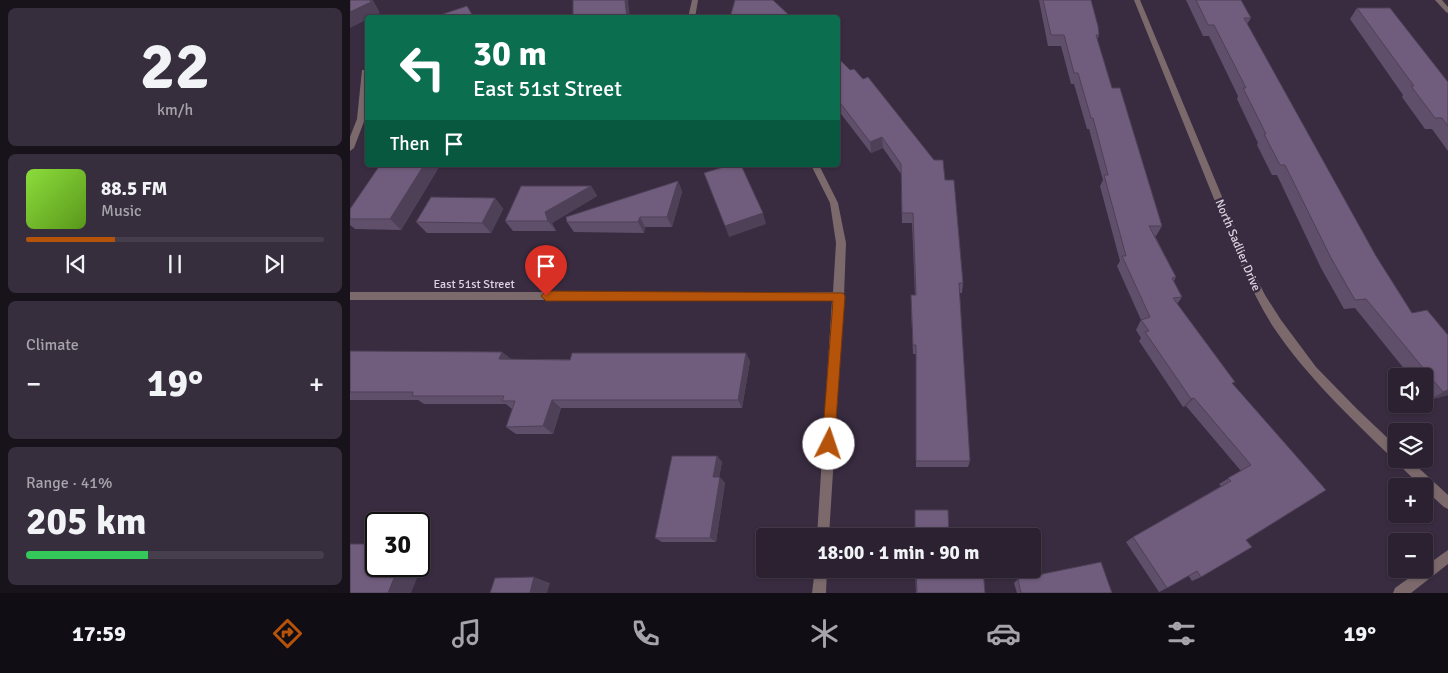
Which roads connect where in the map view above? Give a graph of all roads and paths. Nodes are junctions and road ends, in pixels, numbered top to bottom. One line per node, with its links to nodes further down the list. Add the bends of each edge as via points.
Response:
1 (696, 0): 5 (street)
2 (1137, 0): 11 (street, North Sadlier Drive, via 1248,272 1267,309 1315,375)
3 (1438, 0): 4 (street)
4 (1448, 11)
5 (692, 15)
6 (365, 72): 7 (street, via 361,119)
7 (350, 148)
8 (815, 167): 10 (street, via 830,194 838,218 841,243)
9 (350, 296): 10 (street, East 51st Street)
10 (839, 296): 14 (street)
11 (1388, 446)
12 (1411, 468): 13 (street)
13 (1448, 503)
14 (824, 528)
15 (1448, 556): 18 (street)
16 (820, 578): 17 (street)
17 (819, 593)
18 (1400, 593)

